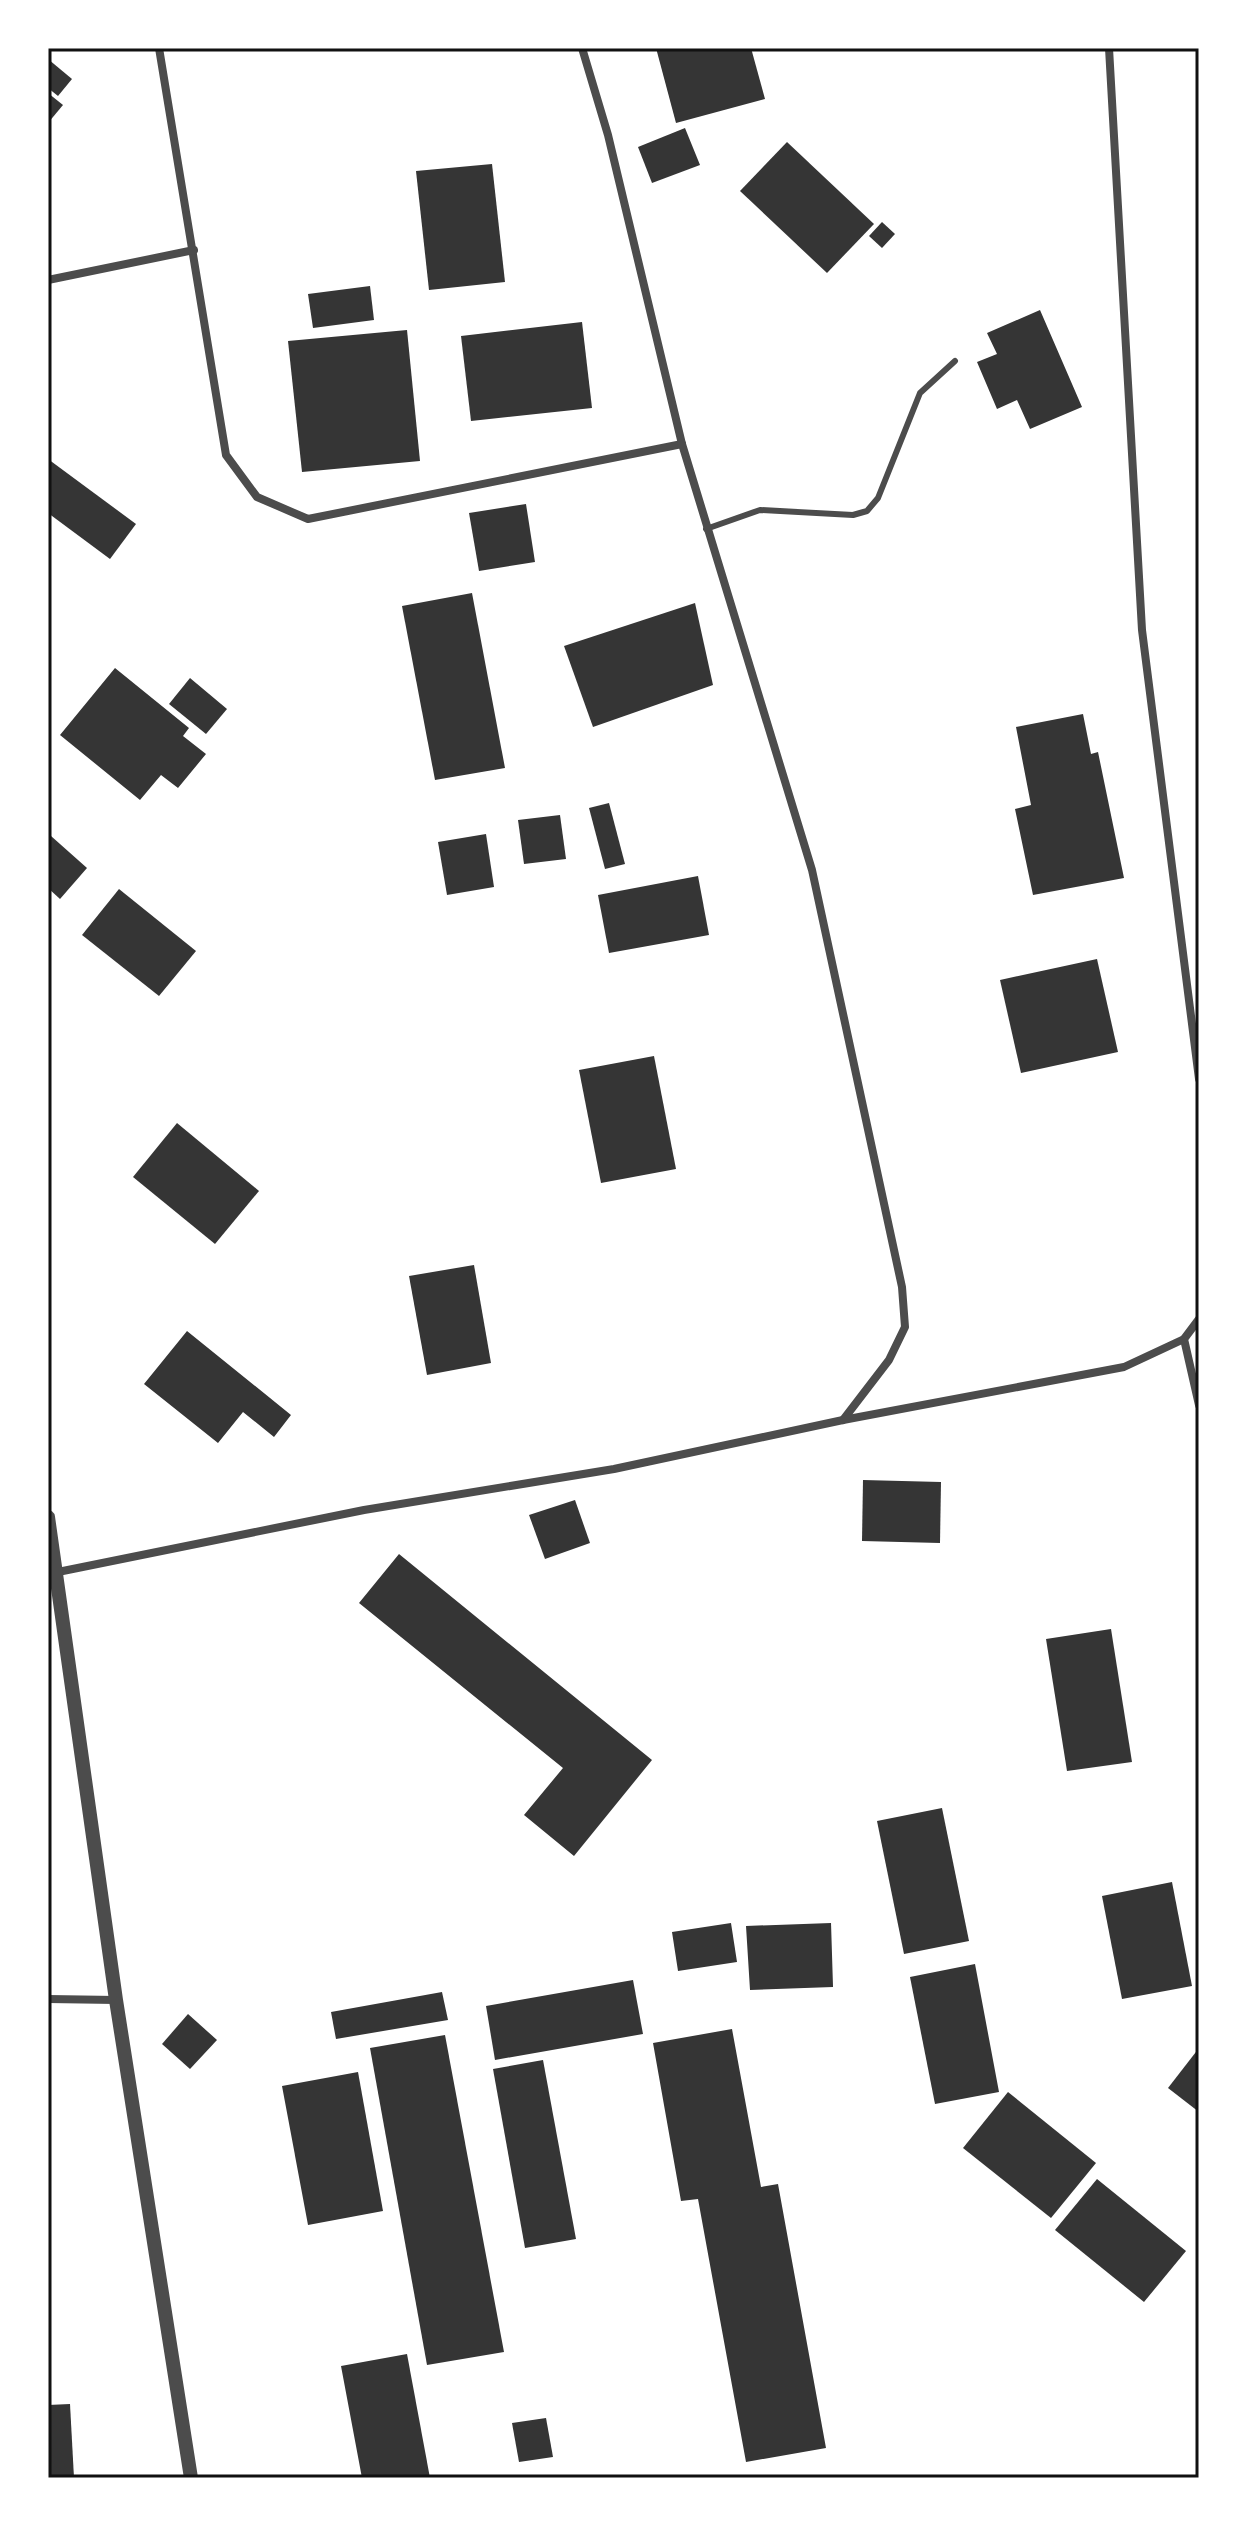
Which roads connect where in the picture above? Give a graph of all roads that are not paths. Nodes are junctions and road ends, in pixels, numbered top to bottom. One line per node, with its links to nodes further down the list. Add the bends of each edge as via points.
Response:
1 (159, 48): 4 (street)
2 (582, 48): 7 (street)
3 (1109, 48): 9 (street, via 1142,630)
4 (194, 250): 5 (street); 7 (street, via 226,455 257,497 308,519)
5 (48, 280)
6 (955, 361): 8 (lane, via 920,393 878,498 867,511 853,515 760,510)
7 (682, 444): 8 (street)
8 (706, 529): 13 (street, via 812,870 902,1287 905,1327 889,1360)
9 (1199, 1079)
10 (1199, 1319): 11 (street)
11 (1184, 1339): 12 (street); 13 (street, via 1124,1367)
12 (1199, 1405)
13 (843, 1420): 15 (street, via 614,1469 364,1510)
14 (48, 1517): 15 (street)
15 (53, 1574): 17 (street)
16 (48, 1999): 17 (street)
17 (116, 2000): 18 (street)
18 (191, 2478)

